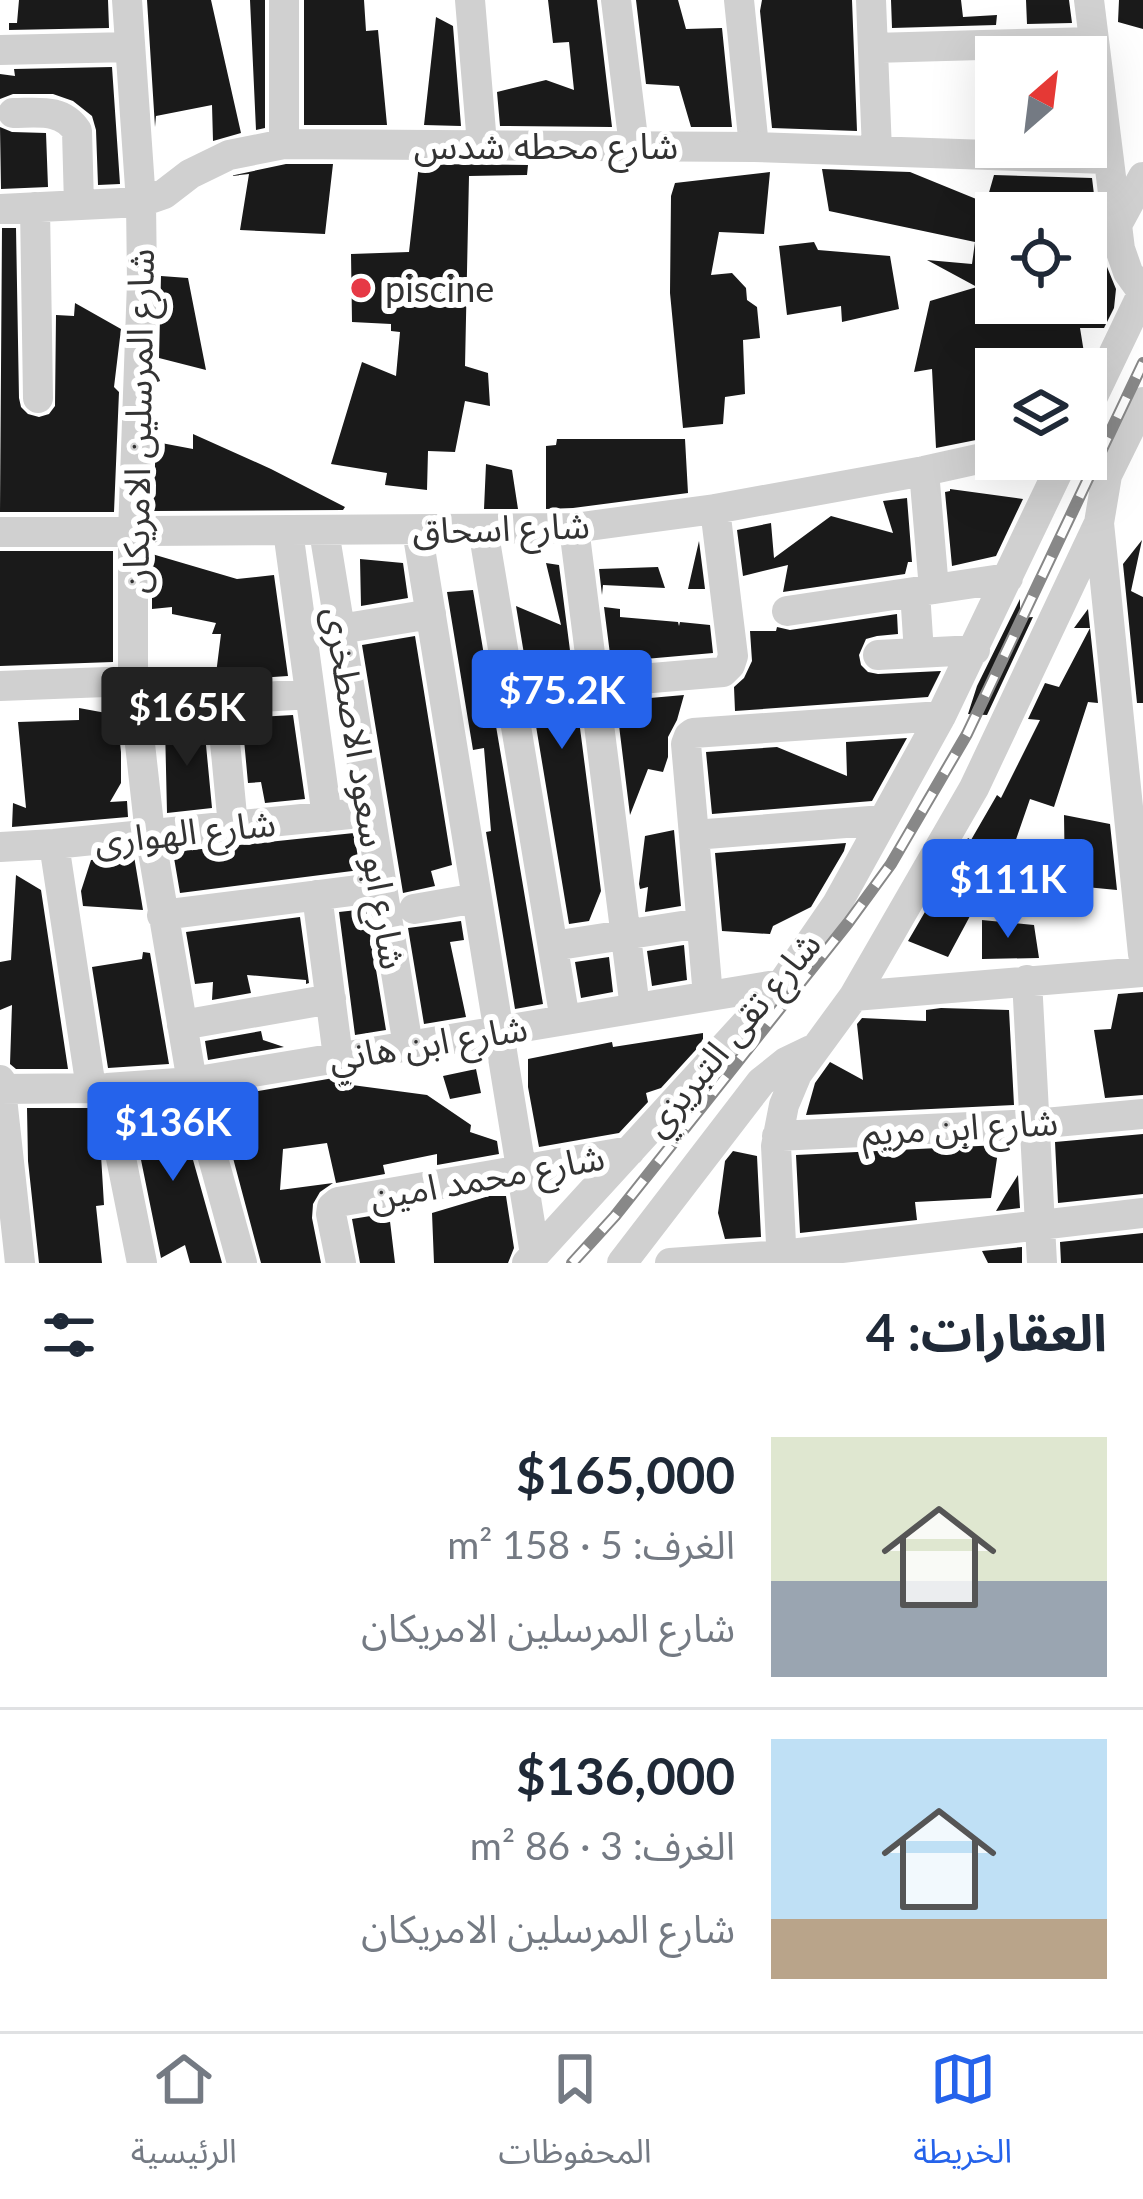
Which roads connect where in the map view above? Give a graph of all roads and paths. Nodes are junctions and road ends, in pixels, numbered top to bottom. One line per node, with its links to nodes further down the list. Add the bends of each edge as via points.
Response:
1 (127, 0): 10 (street, شارع المرسلين الامريكان)
2 (284, 0): 14 (street)
3 (470, 0): 15 (street)
4 (616, 0): 16 (street)
5 (739, 0): 17 (street)
6 (871, 0): 11 (street)
7 (1089, 0): 8 (street)
8 (1093, 36)
9 (975, 45): 11 (street)
10 (130, 47): 12 (street); 22 (street, شارع المرسلين الامريكان)
11 (873, 48): 18 (street)
12 (0, 50)
13 (13, 113): 23 (street, via 60,115 73,124)
14 (284, 144): 15 (street, شارع محطه شدس); 22 (street, شارع محطه شدس, via 229,155)
15 (482, 144): 16 (street, شارع محطه شدس)
16 (634, 146): 17 (street, شارع محطه شدس)
17 (754, 148): 18 (street, شارع محطه شدس)
18 (878, 152): 19 (street, شارع محطه شدس)
19 (975, 155)
20 (1107, 164): 26 (street)
21 (1143, 176): 26 (street)
22 (141, 202): 23 (street, شارع محطه شدس); 42 (street, شارع المرسلين الامريكان)
23 (79, 206): 24 (street, شارع محطه شدس)
24 (35, 208): 25 (street, شارع محطه شدس); 29 (street)
25 (0, 209)
26 (1118, 223): 27 (street, via 1128,272)
27 (1143, 292): 28 (street)
28 (1107, 368)
29 (38, 398)
30 (1143, 403): 35 (street, شارع تقى التبريزي, via 1107,475)
31 (975, 460): 32 (street, شارع اسحاق)
32 (924, 471): 34 (street, شارع اسحاق); 44 (street)
33 (1054, 480): 43 (street, شارع تقى التبريزي)
34 (716, 508): 36 (street, شارع اسحاق); 51 (street, via 730,665 723,672)
35 (1099, 523): 73 (street); 77 (street, شارع تقى التبريزي, via 974,788)
36 (574, 528): 38 (street, شارع اسحاق); 51 (street)
37 (417, 530): 38 (street, شارع اسحاق); 40 (street, شارع اسحاق); 46 (street)
38 (483, 530): 72 (street)
39 (288, 531): 40 (street, شارع اسحاق); 42 (street, شارع اسحاق); 54 (street)
40 (324, 531): 47 (street, شارع ابو سعود الاصطخرى)
41 (0, 532): 42 (street, شارع اسحاق)
42 (133, 533): 53 (street, شارع المرسلين الامريكان)
43 (1008, 578): 44 (street); 48 (street, شارع تقى التبريزي)
44 (925, 591): 45 (street); 49 (street)
45 (787, 611)
46 (430, 614): 47 (street); 67 (street)
47 (340, 629): 57 (street, شارع ابو سعود الاصطخرى)
48 (975, 650): 49 (street); 56 (street, شارع تقى التبريزي)
49 (919, 653): 50 (street)
50 (878, 655)
51 (593, 682): 71 (street)
52 (0, 686): 53 (street)
53 (135, 693): 55 (street); 61 (street, شارع المرسلين الامريكان)
54 (310, 694): 55 (street); 58 (street)
55 (220, 700): 60 (street)
56 (941, 716): 59 (street, شارع تقى التبريزي); 62 (street, via 693,733 686,743)
57 (370, 812): 58 (street, شارع الهوارى); 65 (street, شارع ابو سعود الاصطخرى)
58 (327, 817): 60 (street, شارع الهوارى)
59 (883, 820): 62 (street); 76 (street, شارع تقى التبريزي)
60 (233, 826): 61 (street, شارع الهوارى)
61 (150, 834): 63 (street, شارع الهوارى); 69 (street, شارع المرسلين الامريكان)
62 (694, 835): 70 (street)
63 (53, 844): 64 (street, شارع الهوارى); 89 (street)
64 (0, 847)
65 (382, 887): 66 (street); 84 (street, شارع ابو سعود الاصطخرى)
66 (317, 895): 69 (street); 79 (street)
67 (477, 898): 68 (street); 83 (street)
68 (414, 909)
69 (163, 915): 82 (street, شارع المرسلين الامريكان)
70 (701, 923): 71 (street); 78 (street)
71 (626, 935): 72 (street); 80 (street)
72 (553, 946): 81 (street)
73 (1143, 954)
74 (1143, 972): 75 (street)
75 (1027, 980): 77 (street); 91 (street)
76 (782, 984): 78 (street, شارع ابن هاني); 93 (street, شارع تقى التبريزي)
77 (854, 996): 85 (street, شارع تقى التبريزي)
78 (707, 997): 80 (street, شارع ابن هاني)
79 (331, 999): 82 (street); 86 (street)
80 (635, 1008): 81 (street, شارع ابن هاني)
81 (565, 1020): 83 (street, شارع ابن هاني)
82 (182, 1025): 87 (street, شارع المرسلين الامريكان)
83 (499, 1031): 84 (street, شارع ابن هاني); 94 (street)
84 (408, 1046): 86 (street, شارع ابن هاني)
85 (812, 1050): 92 (street, شارع تقى التبريزي); 103 (street, via 761,1082)
86 (338, 1057): 87 (street, شارع ابن هاني)
87 (192, 1082): 89 (street, شارع ابن هاني); 101 (street, شارع المرسلين الامريكان)
88 (0, 1086): 89 (street, شارع ابن هاني); 99 (street)
89 (99, 1088): 100 (street)
90 (1143, 1114): 91 (street, شارع ابن مريم)
91 (1034, 1124): 92 (street, شارع ابن مريم); 96 (street)
92 (777, 1136): 98 (street, شارع تقى التبريزي)
93 (630, 1151): 94 (street, شارع محمد امين); 97 (street, شارع تقى التبريزي)
94 (522, 1170): 97 (street); 102 (street, شارع محمد امين, via 335,1203)
95 (1143, 1213): 96 (street)
96 (1040, 1225): 98 (street); 105 (street)
97 (531, 1259)
98 (782, 1259): 104 (street)
99 (20, 1263)
100 (142, 1263)
101 (242, 1263)
102 (341, 1263)
103 (622, 1263)
104 (670, 1263)
105 (1042, 1263)

